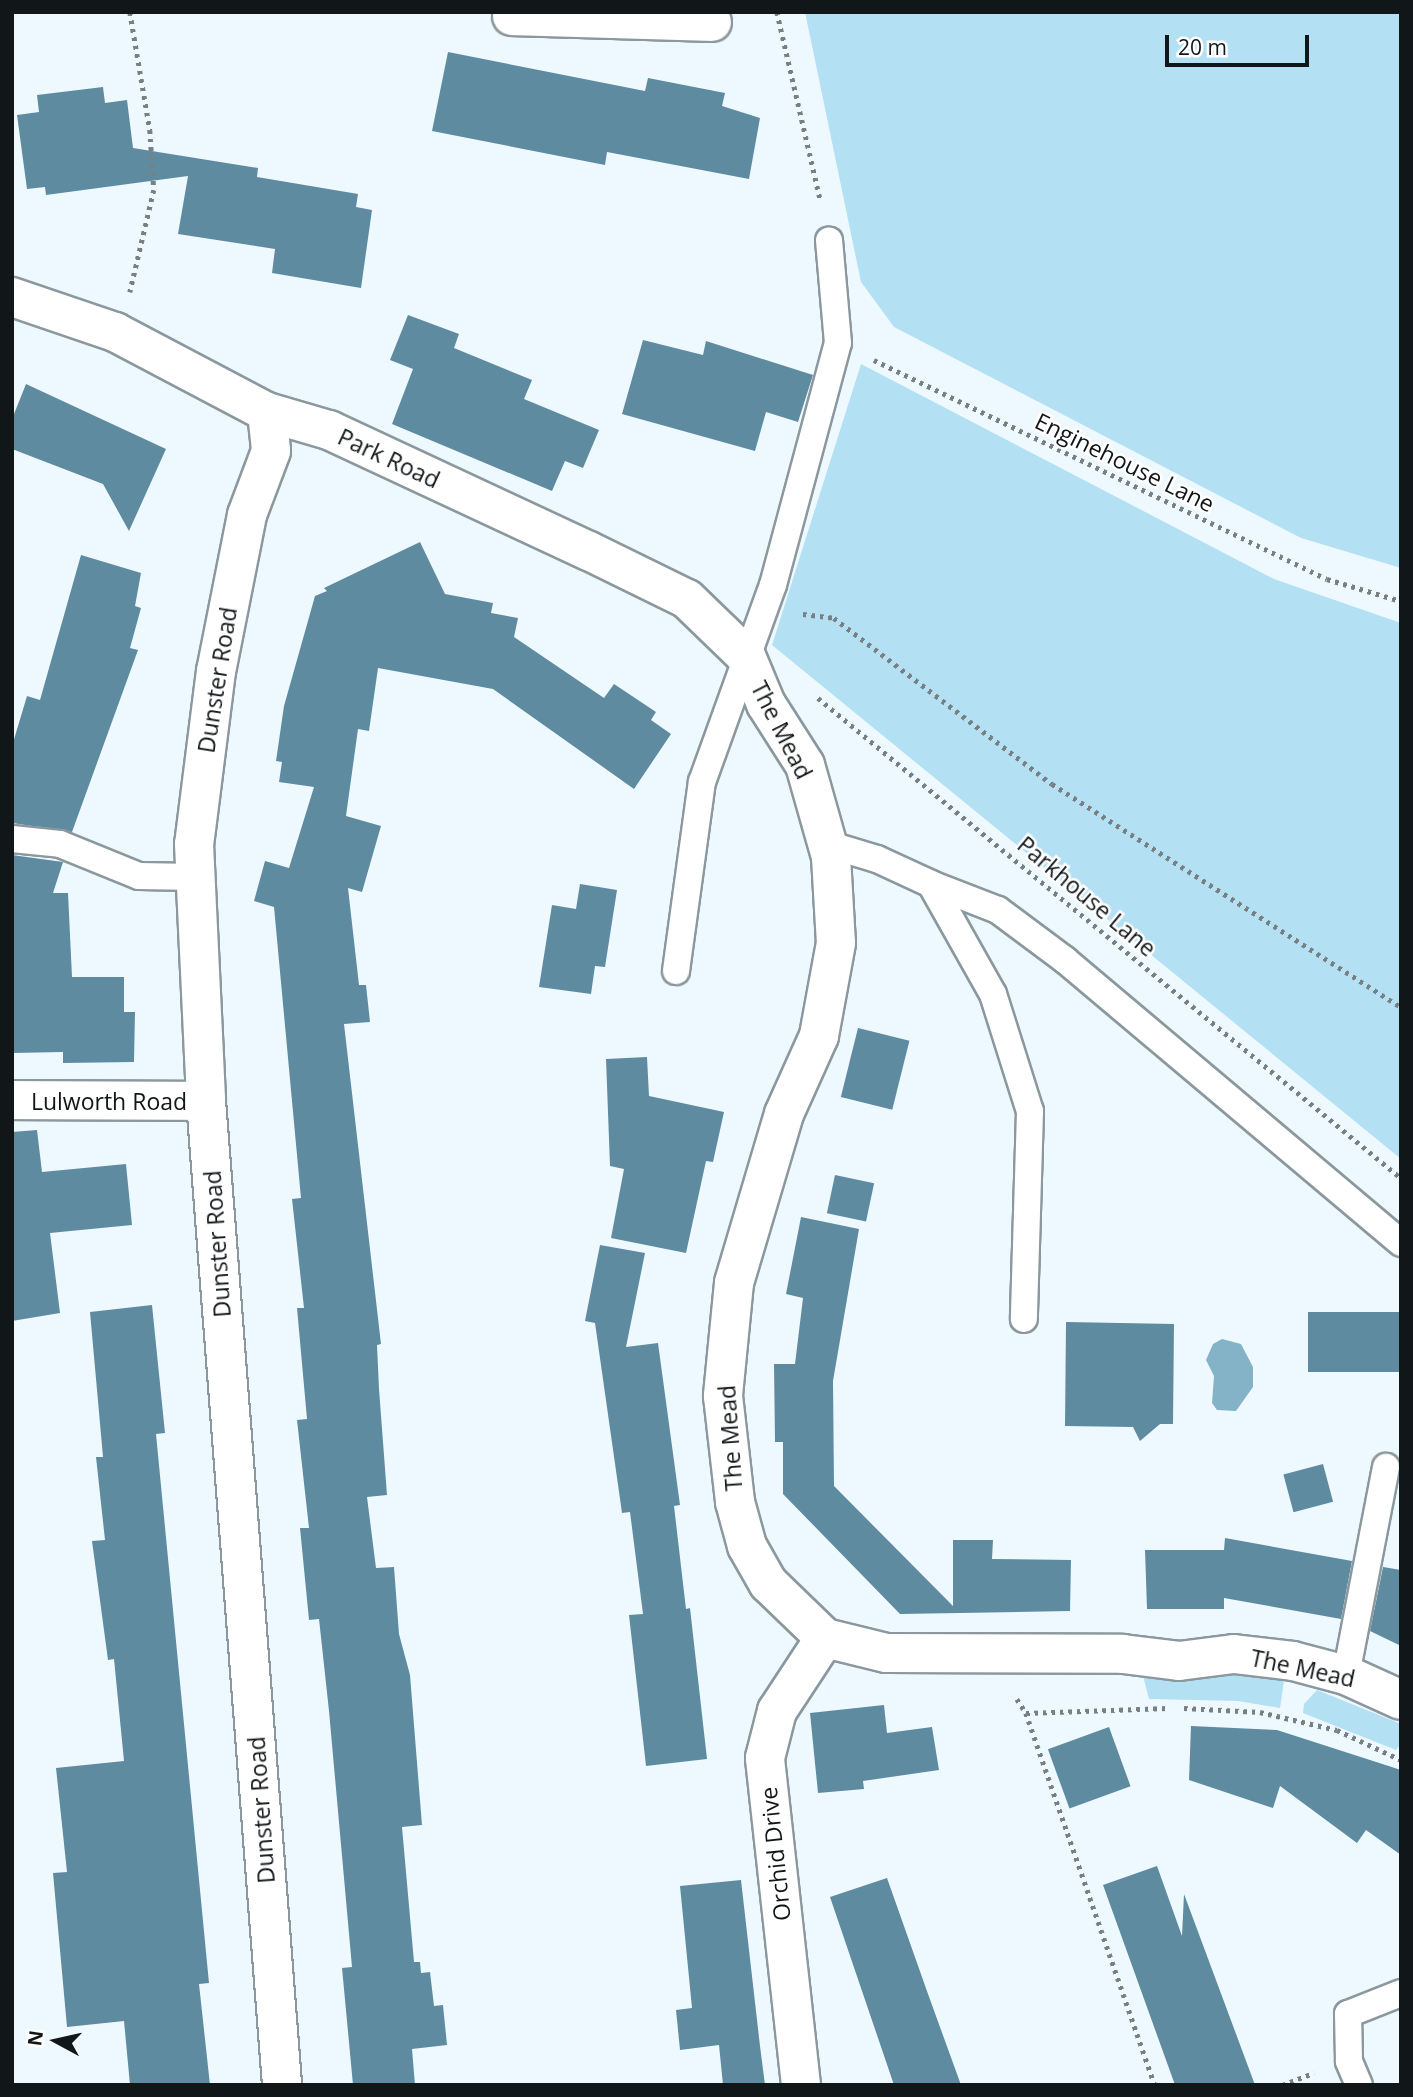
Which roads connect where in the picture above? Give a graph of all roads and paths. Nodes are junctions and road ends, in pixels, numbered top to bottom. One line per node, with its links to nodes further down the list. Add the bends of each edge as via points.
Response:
1 (130, 12): 8 (path, via 155,190 136,278)
2 (777, 12): 6 (path)
3 (512, 16): 4 (street)
4 (674, 17): 5 (street)
5 (712, 22)
6 (829, 240): 9 (lane)
7 (12, 297): 8 (street, Park Road)
8 (115, 332): 10 (street, Park Road)
9 (838, 343): 11 (path, Enginehouse Lane, via 1327,579); 12 (lane)
10 (267, 412): 13 (street, Park Road, via 329,430 687,599); 17 (street, Dunster Road, via 271,450 247,514 216,671 194,844)
11 (1401, 601)
12 (764, 608): 13 (lane); 20 (path, via 834,618 1052,784)
13 (746, 656): 16 (street, The Mead, via 766,704 805,765); 19 (lane, via 702,782)
14 (814, 694): 23 (path, Parkhouse Lane)
15 (12, 839): 17 (lane, via 60,844 139,876)
16 (827, 844): 18 (lane, via 877,859); 27 (street, The Mead, via 836,943 819,1036 784,1114 734,1283 723,1396 735,1502 747,1546 768,1583)
17 (195, 877): 22 (street, Dunster Road)
18 (931, 884): 24 (lane, via 998,910 1065,960); 25 (lane, via 993,994 1030,1111)
19 (676, 971)
20 (1401, 1007)
21 (12, 1100): 22 (street, Lulworth Road)
22 (206, 1101): 34 (street, Dunster Road)
23 (1401, 1178)
24 (1401, 1243)
25 (1024, 1319)
26 (1385, 1467): 29 (lane)
27 (825, 1638): 28 (street, The Mead, via 886,1653); 35 (street, Orchid Drive, via 776,1711 765,1758)
28 (987, 1654): 29 (street, The Mead, via 1123,1654 1179,1661 1234,1654 1293,1661); 31 (path)
29 (1346, 1675): 30 (street, The Mead)
30 (1401, 1700)
31 (1026, 1713): 32 (path, via 1170,1707 1259,1712 1337,1730); 36 (path)
32 (1401, 1760)
33 (1401, 1993): 37 (lane, via 1348,2014 1349,2061)
34 (282, 2085)
35 (801, 2085)
36 (1155, 2085)
37 (1359, 2085)

